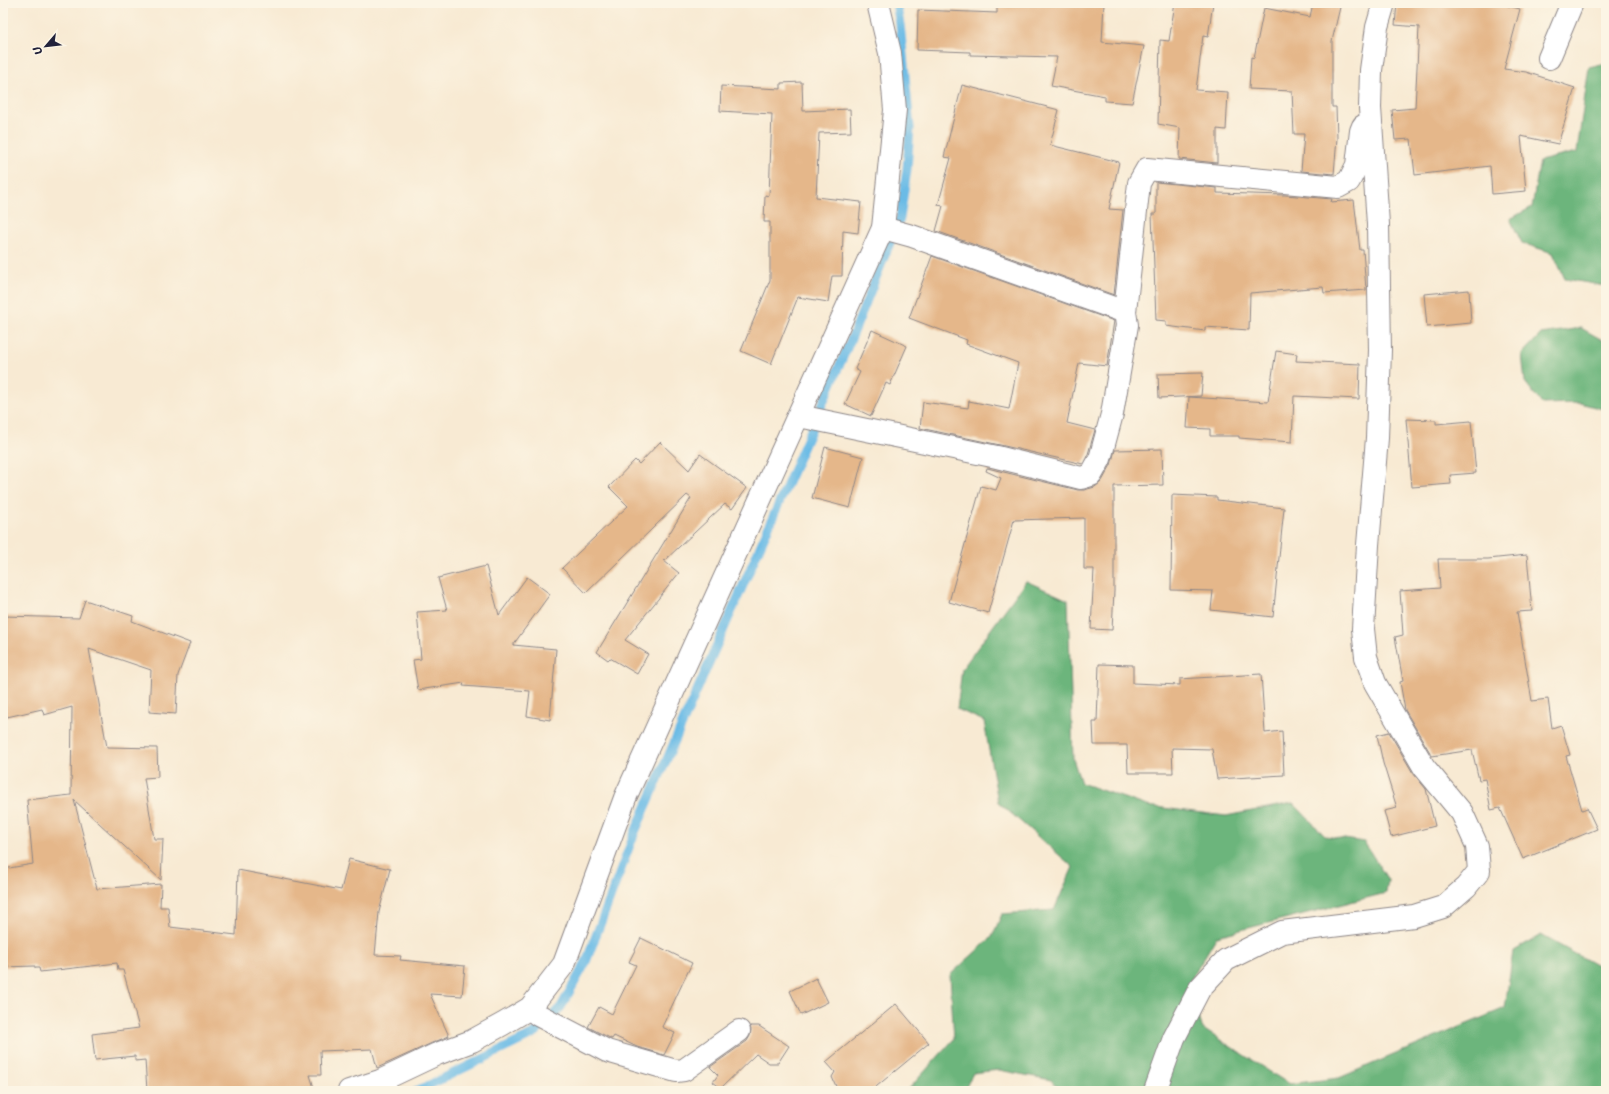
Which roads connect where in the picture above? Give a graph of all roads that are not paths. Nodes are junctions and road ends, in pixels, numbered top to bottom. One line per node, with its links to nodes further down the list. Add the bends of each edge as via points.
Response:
1 (878, 3): 6 (street, via 890,53 895,110)
2 (1384, 3): 5 (street, via 1377,27 1371,70)
3 (1572, 3): 4 (street)
4 (1549, 58)
5 (1370, 108): 7 (street, via 1361,131 1356,166 1349,181 1338,187 1147,169 1139,182); 12 (street, via 1378,224 1380,350 1377,438 1363,629 1366,657 1375,683 1424,766 1462,813 1477,846 1479,871 1443,908 1414,916 1282,932 1226,960 1200,988 1174,1038)
6 (887, 229): 7 (street); 8 (street)
7 (1125, 312): 8 (street, via 1127,325 1112,414 1100,459 1091,475 1081,478 997,457)
8 (804, 417): 9 (street, via 625,798 564,964)
9 (541, 1016): 10 (street, via 607,1051 676,1071 684,1070); 11 (street, via 504,1024 380,1081)
10 (739, 1032)
11 (349, 1091)
12 (1155, 1091)

